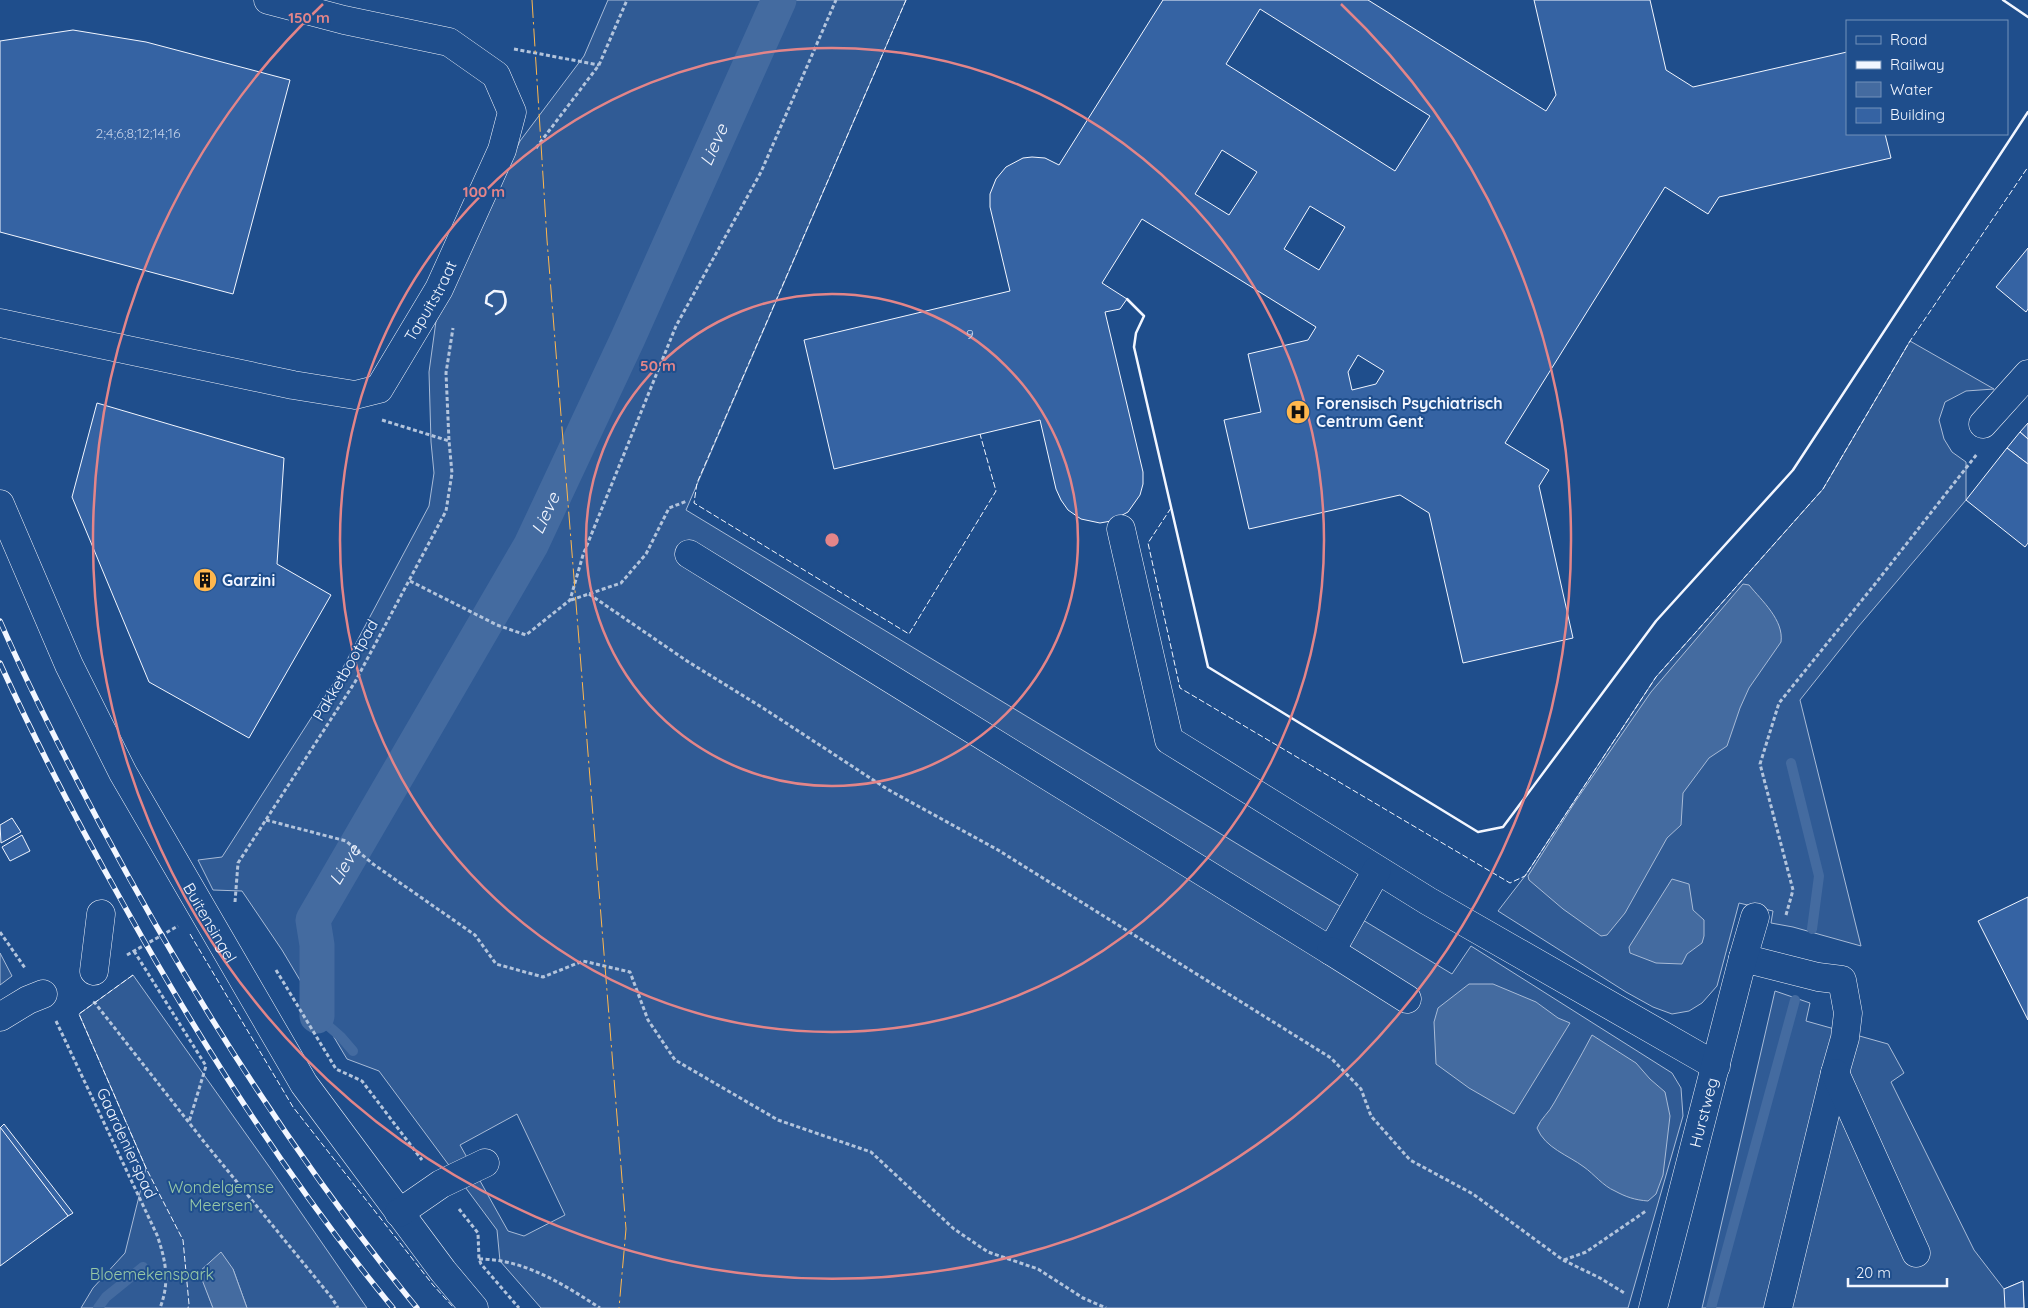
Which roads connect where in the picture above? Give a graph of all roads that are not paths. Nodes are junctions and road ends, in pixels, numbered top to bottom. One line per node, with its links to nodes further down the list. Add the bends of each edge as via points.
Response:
1 (268, 0): 2 (street, Tapuitstraat, via 449,42 496,75 512,112 502,150 439,289 379,389 356,395 293,385)
2 (0, 323)
3 (2028, 374): 4 (street)
4 (1983, 424)
5 (0, 504): 20 (street, Buitensingel, via 45,613 194,919 304,1084)
6 (1121, 529): 8 (street, via 1169,740)
7 (688, 554): 11 (street)
8 (1378, 870): 11 (street); 17 (street, via 1428,902)
9 (101, 914): 13 (street)
10 (1755, 917): 12 (street, Hurstweg)
11 (1331, 951): 15 (street)
12 (1743, 958): 17 (street, Hurstweg); 18 (street, via 1842,980 1848,1013)
13 (94, 971)
14 (43, 994): 16 (street)
15 (1408, 999)
16 (0, 1017)
17 (1716, 1066): 22 (street, Hurstweg, via 1678,1212)
18 (1835, 1074): 21 (street); 24 (street)
19 (485, 1163): 20 (street, via 441,1184)
20 (399, 1213): 23 (street, Buitensingel)
21 (1916, 1253)
22 (1642, 1303)
23 (474, 1308)
24 (1778, 1308)

